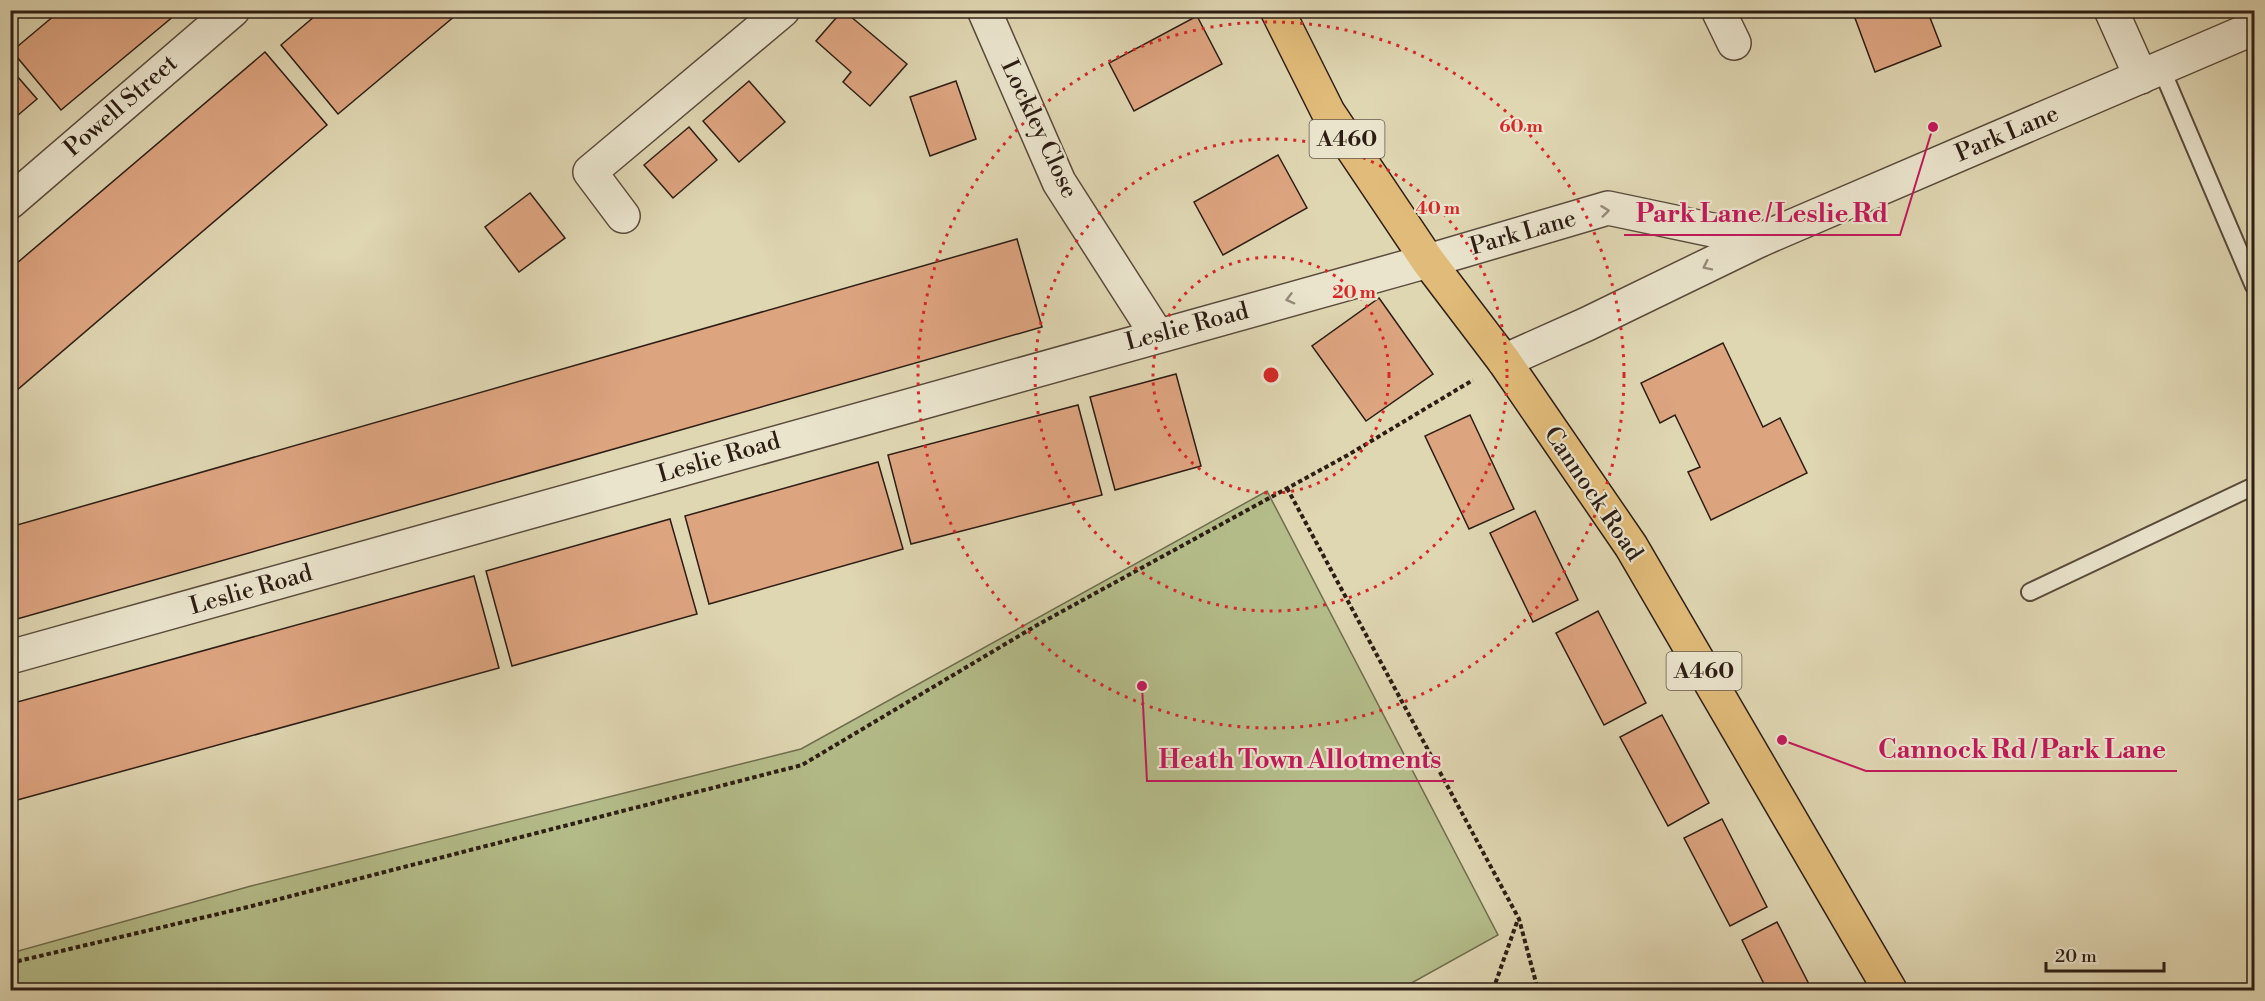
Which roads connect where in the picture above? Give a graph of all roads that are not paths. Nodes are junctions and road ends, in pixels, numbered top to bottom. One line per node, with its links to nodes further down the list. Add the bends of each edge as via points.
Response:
1 (232, 10): 10 (street, Powell Street)
2 (783, 10): 11 (street, via 590,172)
3 (984, 10): 15 (street, Lockley Close, via 1059,182)
4 (1277, 10): 13 (highway, Cannock Road / A460, via 1328,112)
5 (1718, 10): 8 (street)
6 (2111, 10): 9 (street)
7 (2254, 28): 9 (street, Park Lane)
8 (1734, 43)
9 (2151, 73): 12 (street, Park Lane); 14 (lane)
10 (10, 202)
11 (623, 216)
12 (1760, 240): 13 (street, Park Lane, one-way to 12, via 1608,208); 16 (street, Park Lane, one-way to 16)
13 (1428, 261): 15 (street, Leslie Road, one-way to 15); 16 (highway, Cannock Road / A460)
14 (2254, 286)
15 (1157, 335): 19 (street, Leslie Road)
16 (1504, 361): 20 (highway, Cannock Road / A460, via 1631,546)
17 (2254, 486): 18 (lane)
18 (2030, 592)
19 (10, 657)
20 (1890, 990)

